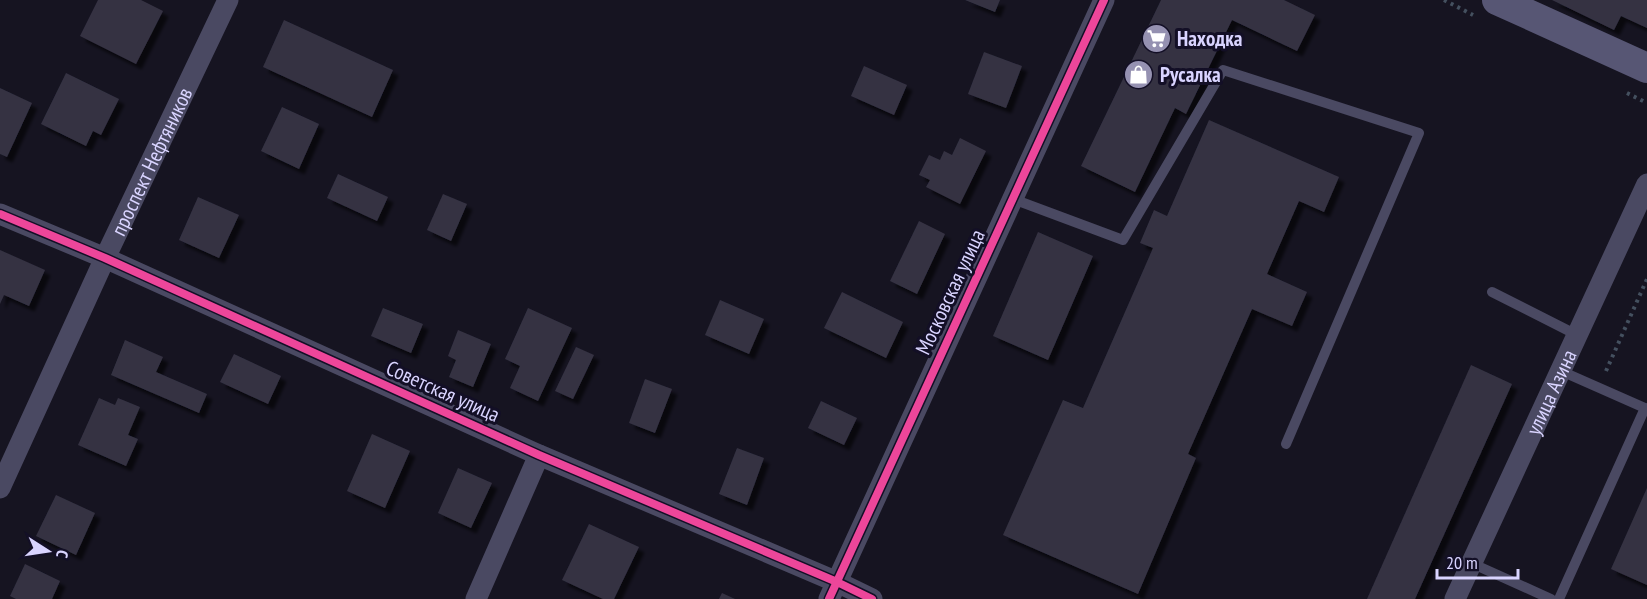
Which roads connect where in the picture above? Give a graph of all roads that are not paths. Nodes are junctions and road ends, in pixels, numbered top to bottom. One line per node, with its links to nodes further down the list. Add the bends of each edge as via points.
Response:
1 (228, 0): 8 (street, проспект Нефтяников)
2 (1104, 0): 6 (street, Московская улица)
3 (1497, 0): 4 (main road)
4 (1647, 68)
5 (1647, 184): 10 (street, улица Азина)
6 (1013, 199): 13 (lane, via 1123,240 1223,70 1419,133); 17 (street, Московская улица)
7 (0, 214): 8 (street, Советская улица)
8 (105, 258): 14 (street, Советская улица); 15 (street, проспект Нефтяников)
9 (1492, 292): 10 (lane)
10 (1577, 335): 11 (street, улица Азина)
11 (1561, 370): 12 (lane); 16 (street, улица Азина)
12 (1646, 409): 22 (lane)
13 (1286, 444)
14 (539, 455): 17 (street, Советская улица); 18 (street)
15 (0, 488)
16 (1472, 563): 20 (street, улица Азина); 21 (lane)
17 (833, 590): 19 (street, Советская улица)
18 (476, 599)
19 (872, 599)
20 (1455, 599)
21 (1551, 599)
22 (1559, 599)

